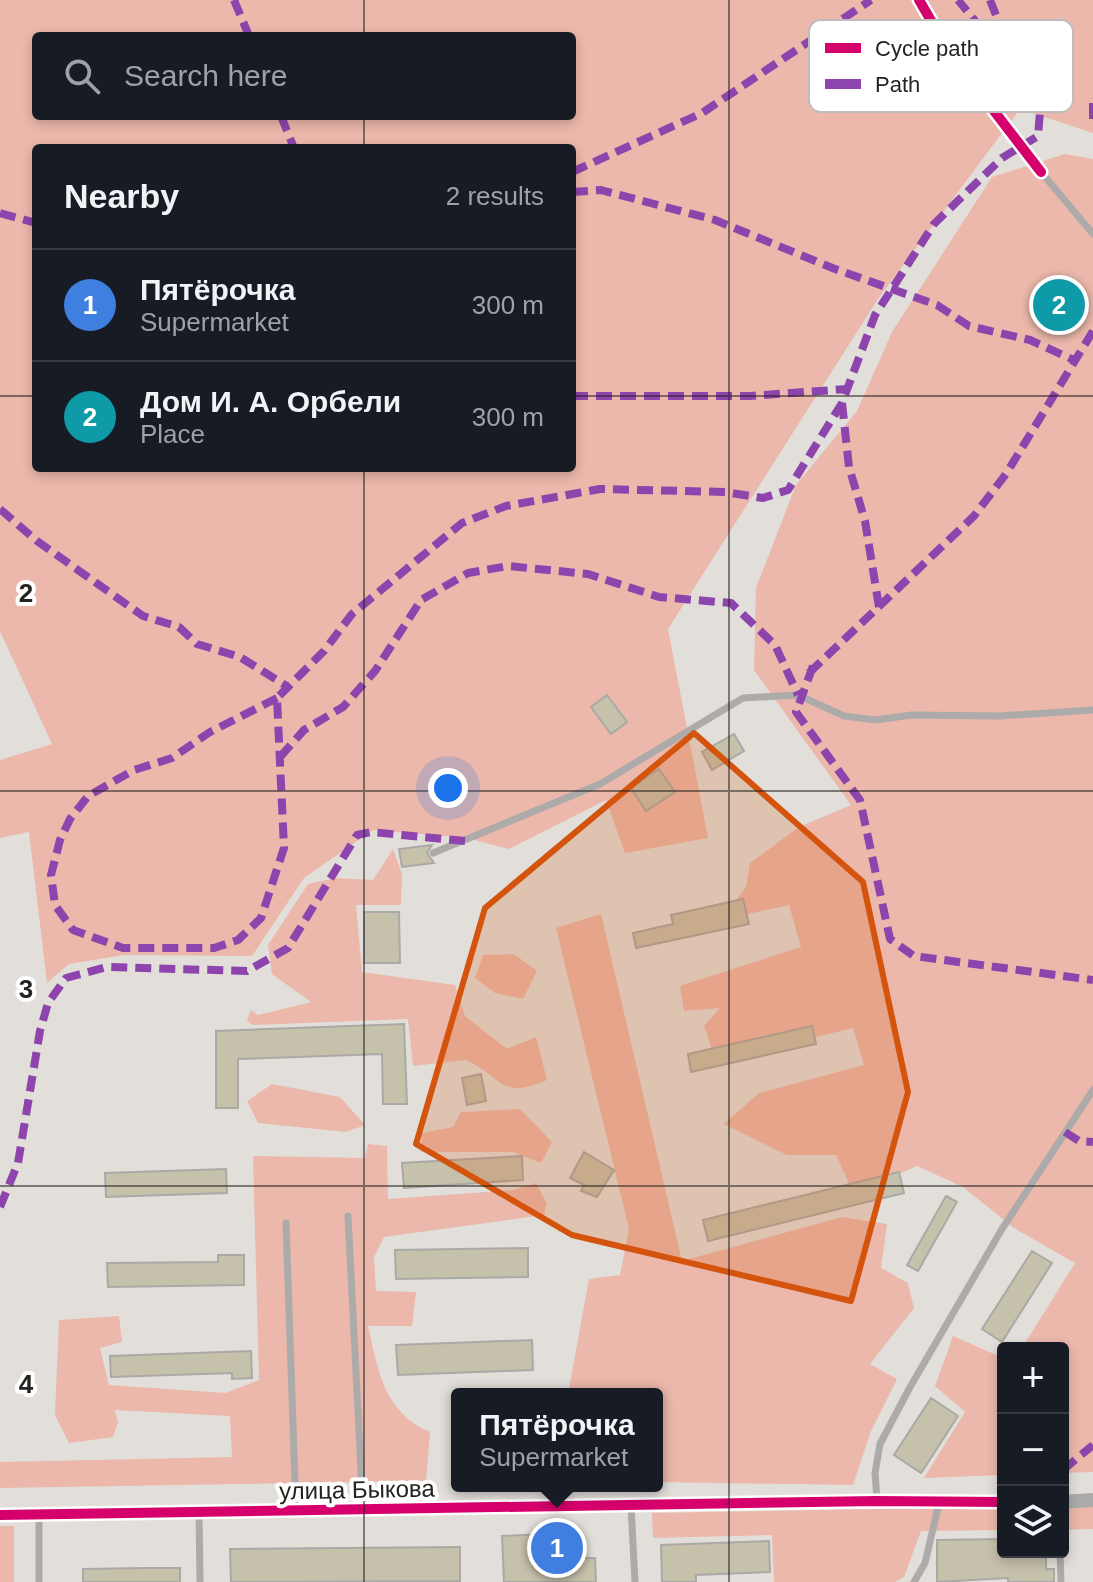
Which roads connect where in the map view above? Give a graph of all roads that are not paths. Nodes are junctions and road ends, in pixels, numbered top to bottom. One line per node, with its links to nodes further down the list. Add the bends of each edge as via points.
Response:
1 (919, 0): 2 (street)
2 (931, 20)
3 (995, 112): 4 (street)
4 (1041, 172): 5 (lane)
5 (1093, 234)
6 (1093, 710): 7 (lane, via 876,720 844,716 798,695 743,698 600,784)
7 (433, 853)
8 (1093, 1090): 12 (lane, via 1002,1229 880,1444)
9 (348, 1216): 17 (lane)
10 (286, 1223): 19 (lane)
11 (1093, 1500): 14 (street)
12 (877, 1501): 15 (street, улица Быкова); 16 (street, улица Быкова)
13 (997, 1502): 15 (street, улица Быкова)
14 (1069, 1502)
15 (939, 1503): 26 (lane, via 925,1563)
16 (631, 1504): 17 (street, улица Быкова); 25 (lane)
17 (363, 1510): 19 (street, улица Быкова)
18 (199, 1511): 19 (street, улица Быкова); 20 (street, улица Быкова); 24 (lane)
19 (296, 1512)
20 (39, 1514): 21 (street, улица Быкова); 23 (lane)
21 (0, 1515)
22 (1060, 1558): 27 (lane)
23 (39, 1582)
24 (200, 1582)
25 (635, 1582)
26 (914, 1582)
27 (1061, 1582)

